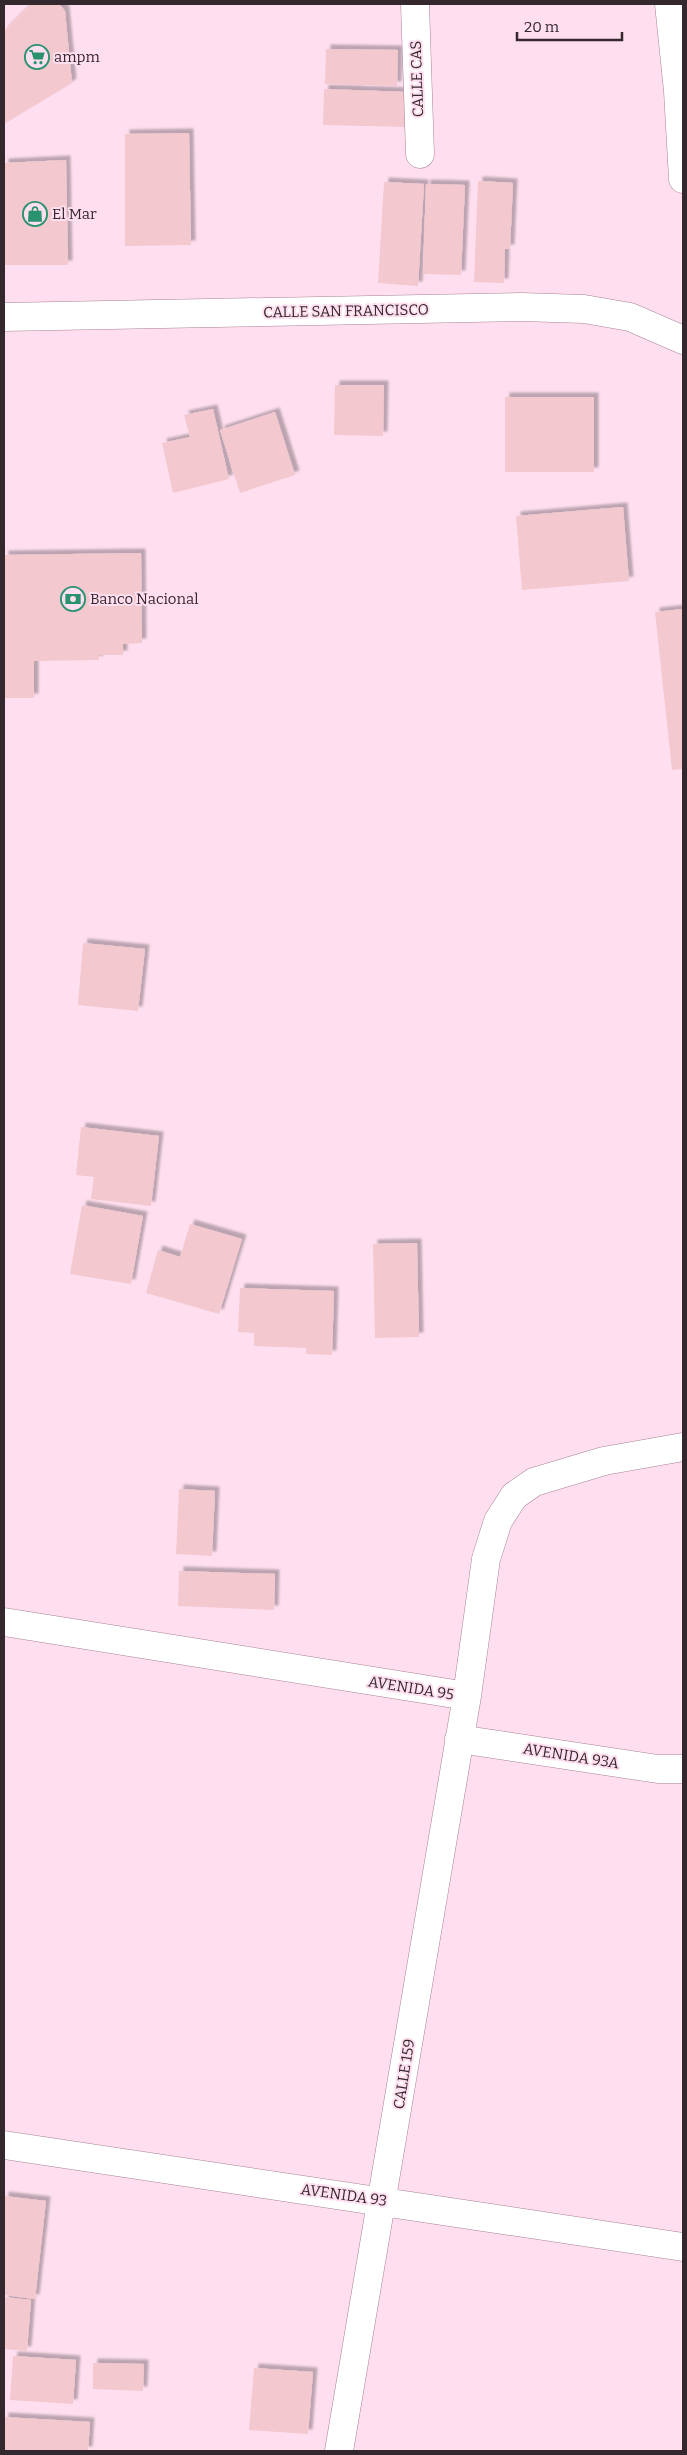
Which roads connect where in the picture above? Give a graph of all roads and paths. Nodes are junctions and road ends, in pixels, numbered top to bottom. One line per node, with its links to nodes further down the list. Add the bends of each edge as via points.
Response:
1 (415, 4): 3 (street, CALLE CAS)
2 (669, 4): 4 (street)
3 (420, 154)
4 (683, 179)
5 (4, 318): 6 (street, CALLE SAN FRANCISCO, via 521,307 584,309 630,317)
6 (683, 340)
7 (683, 1448): 9 (street, AVENIDA 95, via 604,1461 534,1482 514,1496 498,1521 486,1559)
8 (4, 1622): 9 (street, AVENIDA 95)
9 (466, 1696): 10 (street, CALLE 159)
10 (459, 1739): 11 (street, AVENIDA 93A, via 658,1769); 13 (street, CALLE 159)
11 (683, 1769)
12 (4, 2145): 13 (street, AVENIDA 93)
13 (383, 2201): 14 (street, AVENIDA 93); 15 (street, CALLE 159)
14 (683, 2247)
15 (339, 2451)

